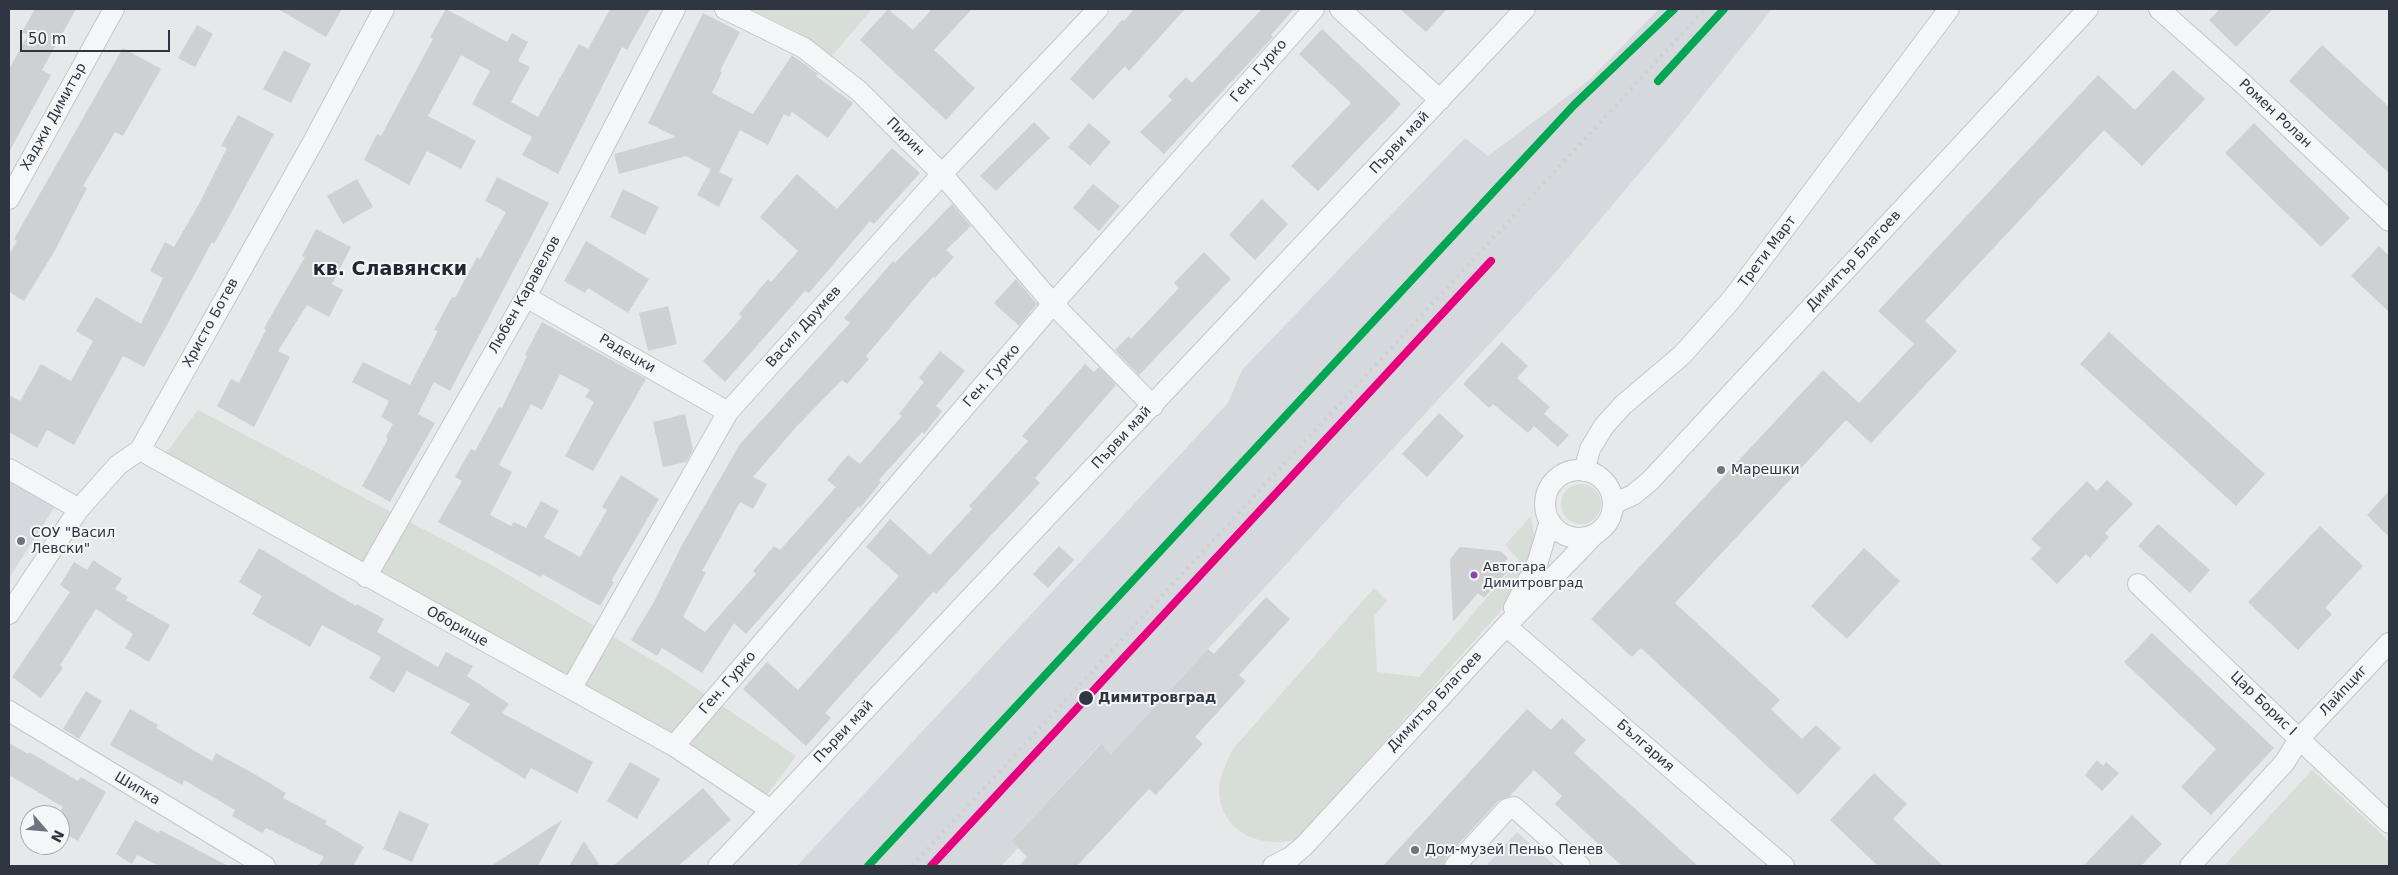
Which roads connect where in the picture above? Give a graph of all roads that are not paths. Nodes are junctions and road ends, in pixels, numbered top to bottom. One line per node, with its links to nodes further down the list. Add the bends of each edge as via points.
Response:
1 (114, 9): 14 (street, Хаджи Димитър)
2 (384, 9): 20 (street, Христо Ботев)
3 (675, 9): 16 (street, Любен Каравелов)
4 (725, 9): 13 (street, Пирин, via 804,48 859,91)
5 (1098, 9): 13 (street, Васил Друмев)
6 (1314, 9): 17 (street, Ген. Гурко)
7 (1340, 9): 12 (street)
8 (1526, 9): 12 (street, Първи май)
9 (2088, 9): 23 (street, Димитър Благоев, via 1650,481 1633,495)
10 (2159, 9): 15 (street, Ромен Ролан)
11 (1948, 12): 22 (street, Трети Март, via 1732,299 1692,345 1623,405 1604,426 1590,448)
12 (1440, 100): 18 (street, Първи май)
13 (942, 174): 17 (street, Пирин); 19 (street, Васил Друмев)
14 (9, 199)
15 (2389, 221)
16 (526, 296): 19 (street, Радецки); 27 (street, Любен Каравелов)
17 (1053, 304): 18 (street, Пирин); 35 (street, Ген. Гурко)
18 (1153, 406): 36 (street, Първи май)
19 (728, 412): 32 (street, Васил Друмев)
20 (140, 450): 24 (street, Христо Ботев, via 118,465); 27 (street, Оборище)
21 (9, 470): 24 (street)
22 (1584, 471): 23 (street, via 1605,482); 25 (street, via 1566,474 1552,486 1546,503)
23 (1613, 504): 26 (street, via 1608,522)
24 (79, 509): 29 (street, Христо Ботев)
25 (1550, 521): 26 (street, via 1558,531 1570,537); 30 (street, via 1538,561)
26 (1594, 535): 30 (street, Димитър Благоев)
27 (366, 577): 32 (street, Оборище)
28 (2138, 584): 34 (street, Цар Борис I)
29 (9, 614)
30 (1506, 626): 40 (street, Димитър Благоев, via 1304,846 1292,857); 43 (street, България)
31 (2389, 643): 34 (street, Лайпциг)
32 (571, 690): 35 (street, Оборище)
33 (9, 711): 38 (street, Шипка)
34 (2299, 740): 37 (street, Цар Борис I); 44 (street, Лайпциг, via 2285,762)
35 (674, 746): 36 (street, Оборище)
36 (771, 810): 39 (street, Първи май)
37 (2389, 823)
38 (265, 866)
39 (718, 866)
40 (1273, 866)
41 (1455, 866): 42 (street, via 1507,809 1514,807)
42 (1580, 866)
43 (1784, 866)
44 (2190, 866)

